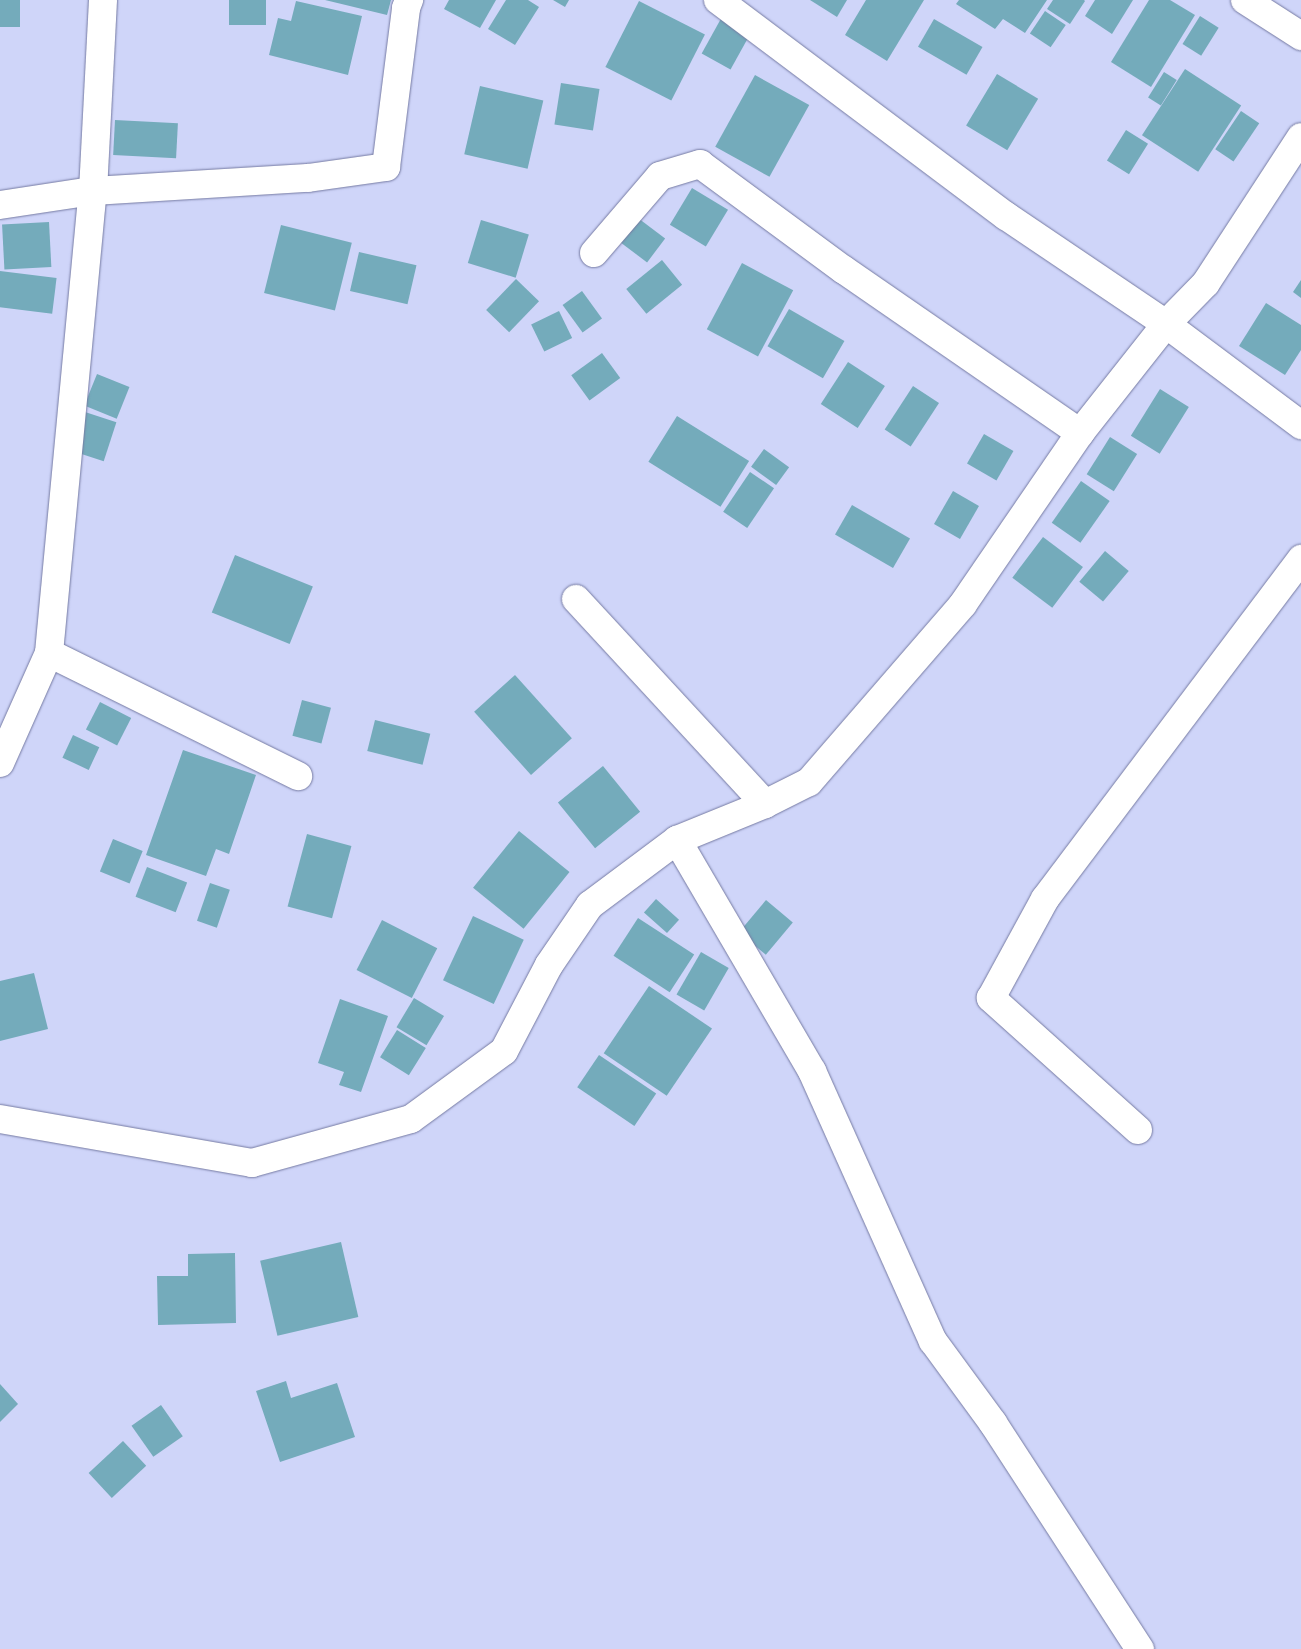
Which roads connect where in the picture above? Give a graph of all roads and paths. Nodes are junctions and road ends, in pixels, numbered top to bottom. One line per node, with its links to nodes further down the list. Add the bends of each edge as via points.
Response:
1 (103, 0): 7 (street)
2 (409, 0): 7 (street, via 386,167 308,178)
3 (718, 0): 10 (street, via 1006,216)
4 (1245, 0): 5 (street)
5 (1301, 36)
6 (1301, 137): 10 (street, via 1206,283)
7 (93, 191): 8 (street); 15 (street)
8 (0, 205)
9 (594, 253): 12 (street, via 660,176 700,164 844,270)
10 (1166, 324): 11 (street); 12 (street)
11 (1301, 425)
12 (1080, 433): 18 (street, via 963,604 810,782)
13 (1301, 559): 21 (street, via 1045,899 991,998)
14 (576, 599): 18 (street)
15 (50, 653): 16 (street); 17 (street)
16 (0, 763)
17 (298, 776)
18 (765, 804): 19 (street)
19 (677, 840): 20 (street, via 590,905 550,965 504,1051 411,1119 252,1163); 22 (street, via 812,1072 933,1341 992,1423)
20 (0, 1119)
21 (1138, 1130)
22 (1140, 1649)

